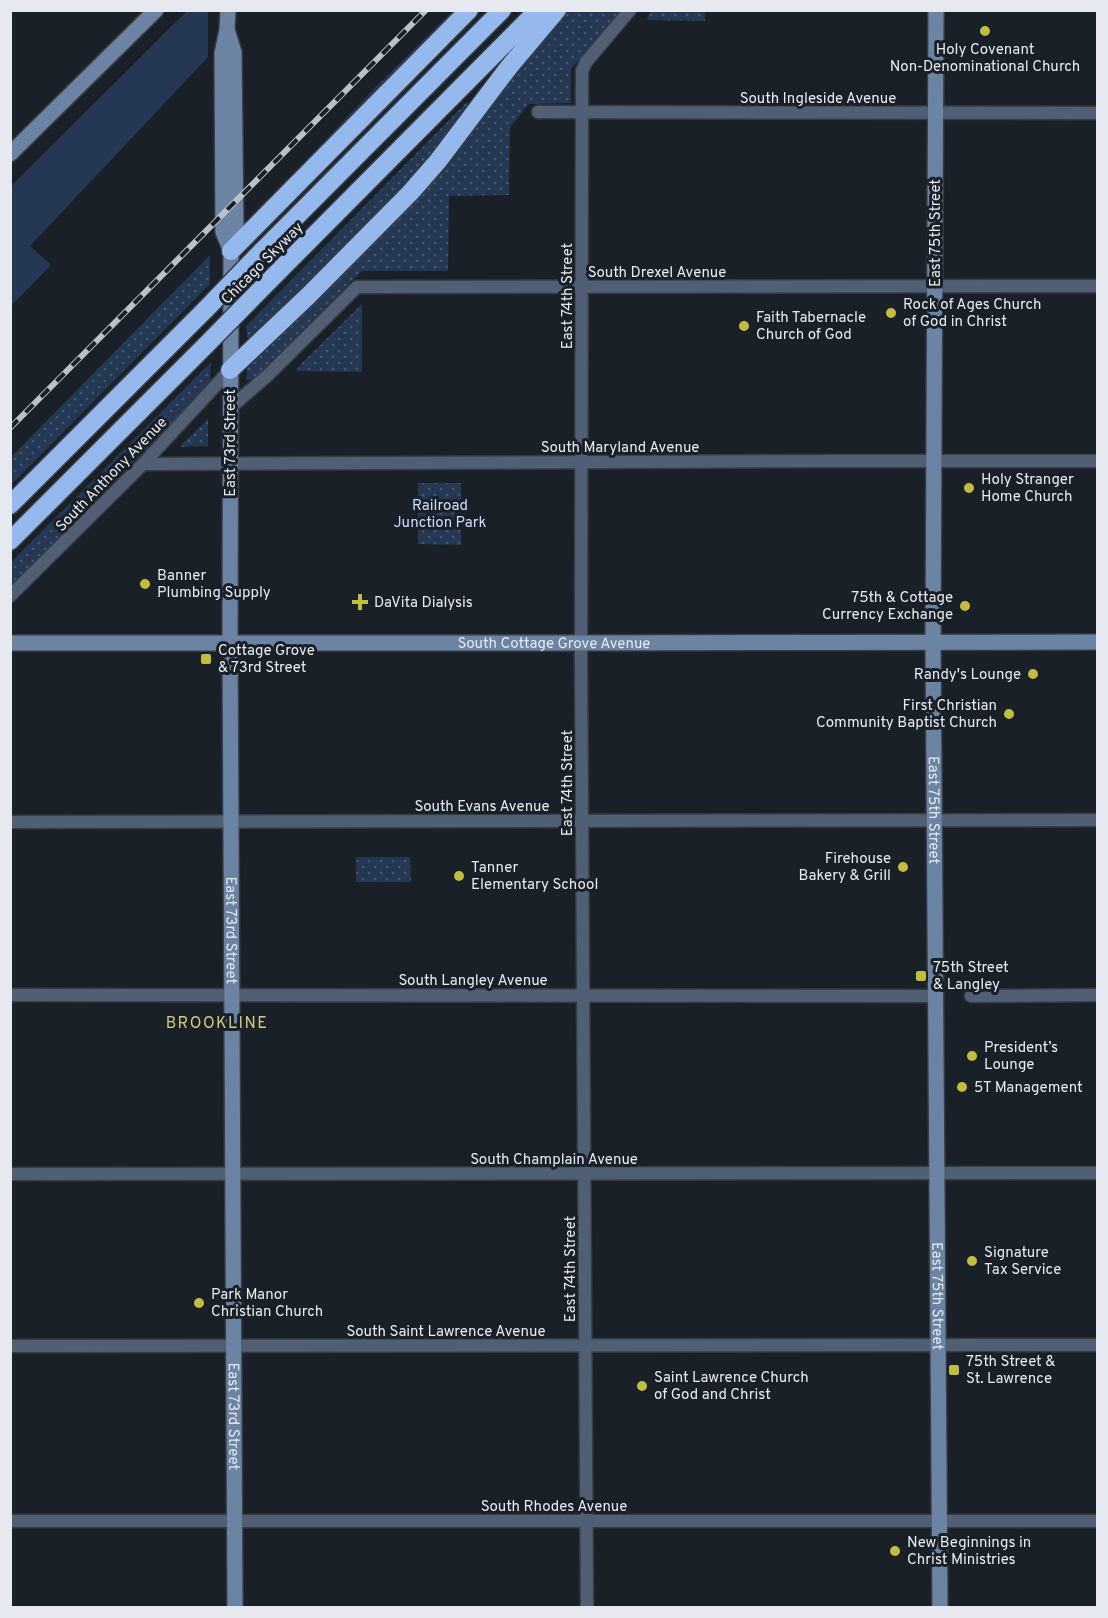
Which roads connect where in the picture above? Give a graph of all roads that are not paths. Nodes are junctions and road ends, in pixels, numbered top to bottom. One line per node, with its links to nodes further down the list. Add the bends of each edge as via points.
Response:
1 (156, 10): 13 (street)
2 (228, 10): 14 (street, East 73rd Street, via 222,53 223,232)
3 (469, 10): 14 (highway)
4 (502, 10): 25 (highway, Chicago Skyway, bridge)
5 (538, 10): 26 (highway, Chicago Skyway, bridge)
6 (557, 10): 18 (highway, via 410,193)
7 (630, 10): 10 (street, East 74th Street, via 586,62 582,71)
8 (936, 10): 11 (street, East 75th Street)
9 (538, 112): 10 (street, South Ingleside Avenue)
10 (582, 112): 11 (street, South Ingleside Avenue); 17 (street, East 74th Street)
11 (936, 113): 12 (street, South Ingleside Avenue); 15 (street, East 75th Street)
12 (1098, 113)
13 (10, 154)
14 (231, 251): 18 (street, East 73rd Street)
15 (935, 286): 16 (street, South Drexel Avenue); 17 (street, South Drexel Avenue); 20 (street, East 75th Street)
16 (1098, 286)
17 (582, 287): 19 (street, South Drexel Avenue, via 357,287); 22 (street, East 74th Street)
18 (230, 370): 19 (street, East 73rd Street); 24 (street, South Anthony Avenue)
19 (230, 408): 23 (street, East 73rd Street)
20 (934, 461): 21 (street, South Maryland Avenue); 22 (street, South Maryland Avenue); 32 (street, East 75th Street)
21 (1098, 461)
22 (582, 462): 23 (street, South Maryland Avenue); 28 (street, East 74th Street)
23 (230, 463): 24 (street, South Maryland Avenue); 31 (street, East 73rd Street)
24 (143, 464): 27 (street, South Anthony Avenue)
25 (10, 505)
26 (10, 541)
27 (10, 596)
28 (581, 642): 31 (street, South Cottage Grove Avenue); 32 (street, South Cottage Grove Avenue); 36 (street, East 74th Street)
29 (1098, 642): 32 (street, South Cottage Grove Avenue)
30 (10, 643): 31 (street, South Cottage Grove Avenue)
31 (230, 643): 35 (street, East 73rd Street)
32 (933, 643): 33 (street, East 75th Street)
33 (935, 820): 34 (street, South Evans Avenue); 36 (street, South Evans Avenue); 42 (street, East 75th Street)
34 (1098, 820)
35 (231, 821): 36 (street, South Evans Avenue); 37 (street, South Evans Avenue); 39 (street, East 73rd Street)
36 (582, 821): 41 (street, East 74th Street)
37 (10, 822)
38 (10, 995): 39 (street, South Langley Avenue)
39 (232, 995): 41 (street, South Langley Avenue); 48 (street, East 73rd Street)
40 (1098, 995): 43 (street)
41 (583, 996): 42 (street, South Langley Avenue); 44 (street, East 74th Street)
42 (936, 996): 45 (street, East 75th Street)
43 (970, 996)
44 (584, 1173): 45 (street, South Champlain Avenue); 48 (street, South Champlain Avenue); 51 (street, East 74th Street)
45 (937, 1173): 46 (street, South Champlain Avenue); 52 (street, East 75th Street)
46 (1098, 1173)
47 (10, 1174): 48 (street, South Champlain Avenue)
48 (233, 1174): 50 (street, East 73rd Street)
49 (10, 1346): 50 (street, South Saint Lawrence Avenue)
50 (234, 1346): 51 (street, South Saint Lawrence Avenue); 55 (street, East 73rd Street)
51 (585, 1346): 52 (street, South Saint Lawrence Avenue); 56 (street, East 74th Street)
52 (938, 1346): 53 (street, South Saint Lawrence Avenue); 57 (street, East 75th Street)
53 (1098, 1346)
54 (10, 1521): 55 (street, South Rhodes Avenue)
55 (235, 1521): 56 (street, South Rhodes Avenue); 59 (street, East 73rd Street)
56 (587, 1521): 57 (street, South Rhodes Avenue); 60 (street, East 74th Street)
57 (939, 1521): 58 (street, South Rhodes Avenue); 61 (street, East 75th Street)
58 (1098, 1521)
59 (235, 1608)
60 (587, 1608)
61 (940, 1608)

